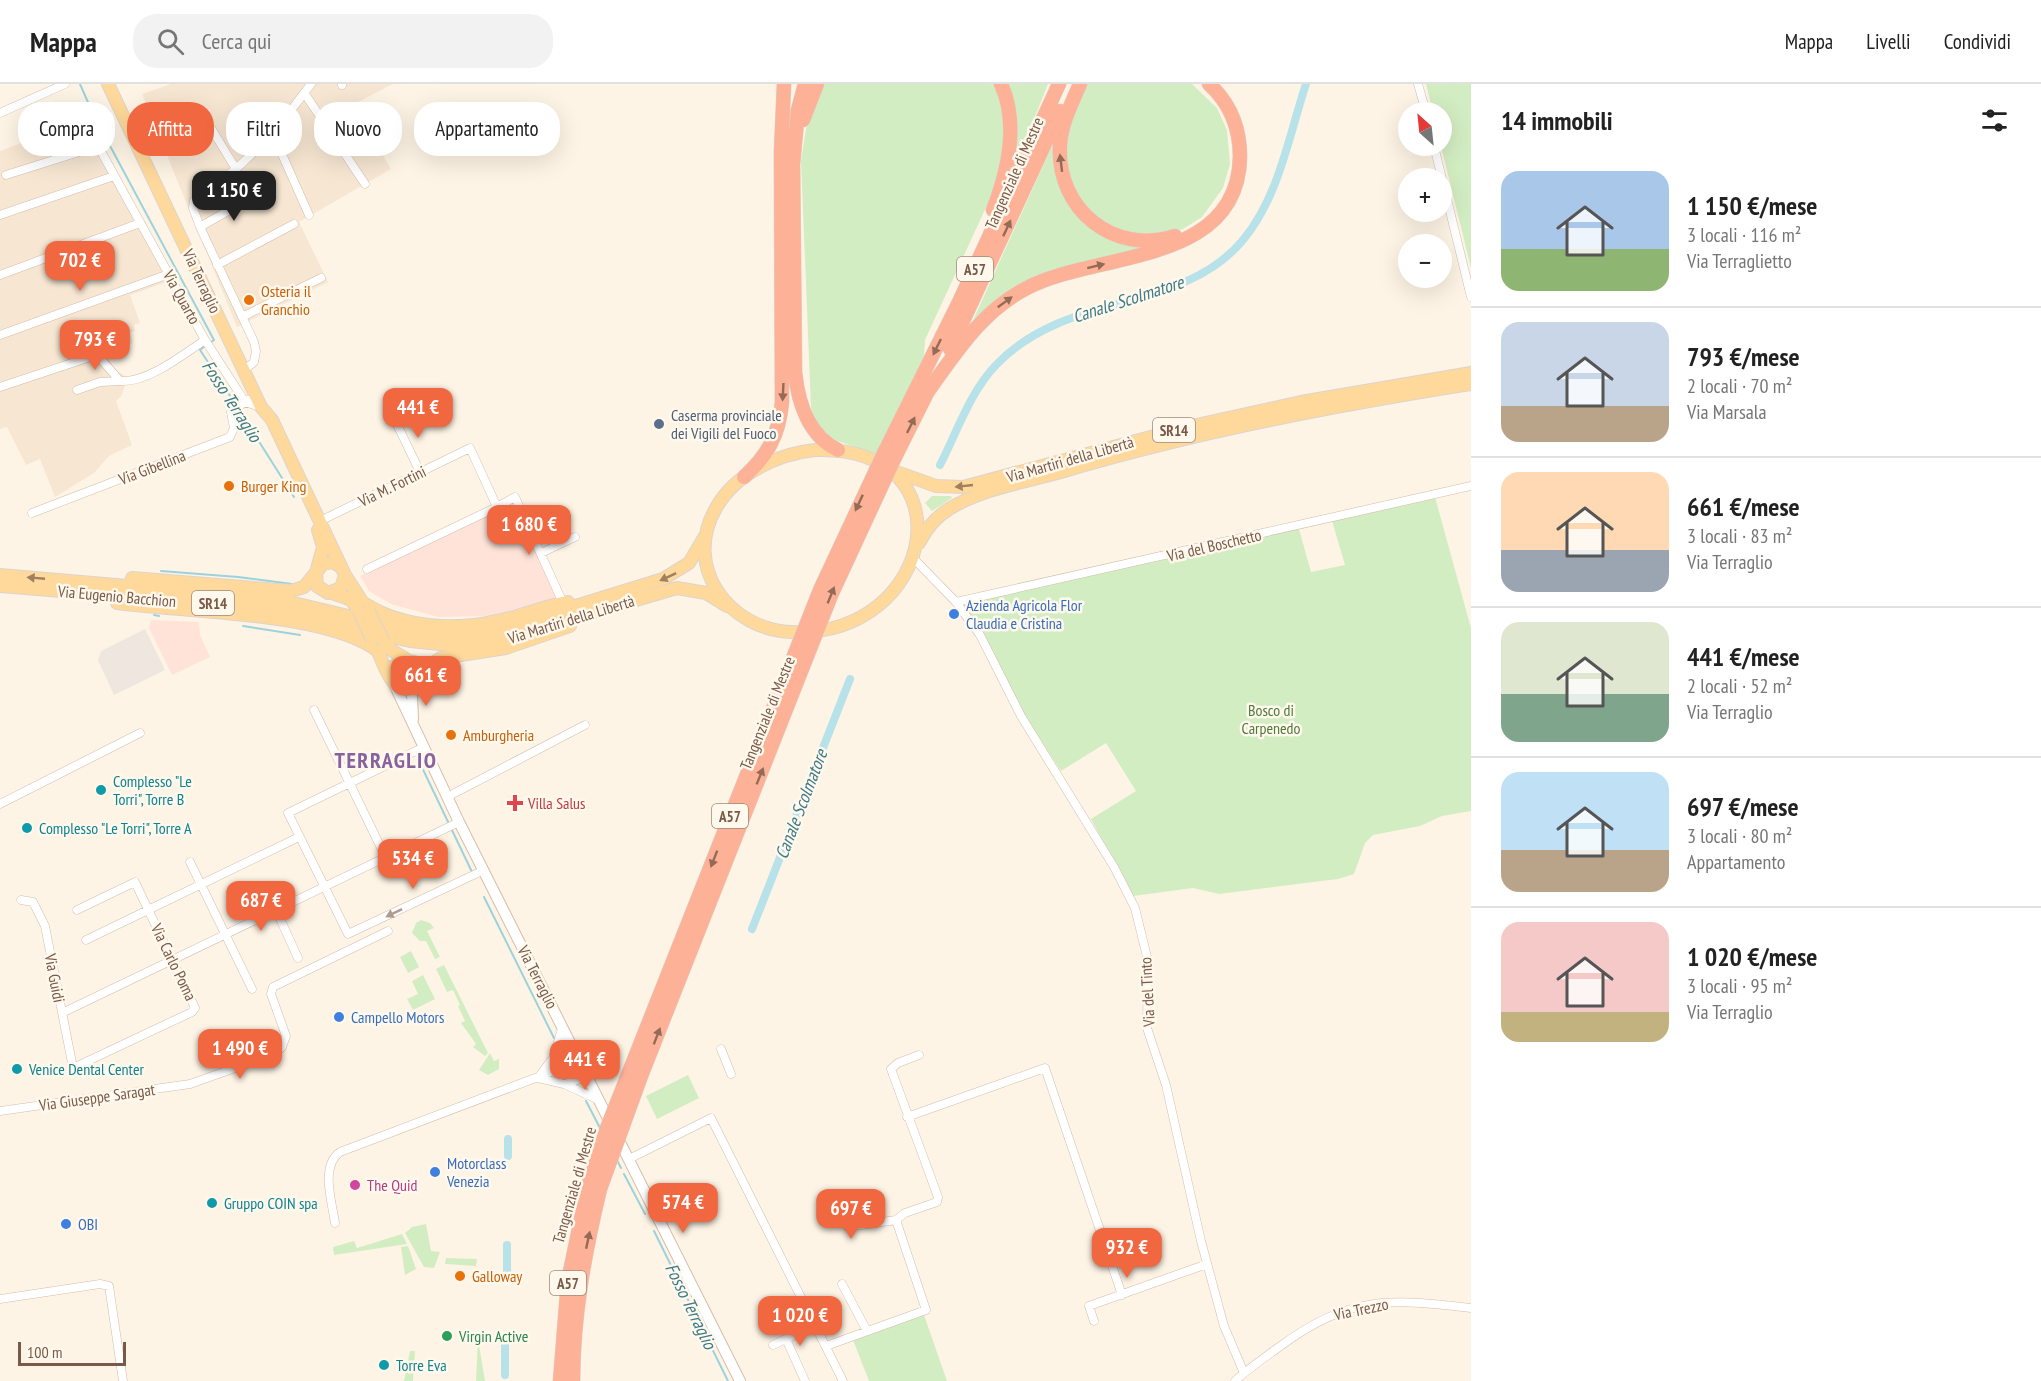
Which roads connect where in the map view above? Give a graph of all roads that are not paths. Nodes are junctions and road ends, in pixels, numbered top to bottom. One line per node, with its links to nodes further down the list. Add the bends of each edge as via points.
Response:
1 (65, 84): 18 (street)
2 (311, 84): 15 (street)
3 (784, 84): 30 (highway)
4 (796, 84): 30 (highway, via 785,140)
5 (805, 84): 26 (highway, via 797,116)
6 (817, 84): 26 (highway, via 802,124)
7 (1001, 84): 43 (highway, A57, via 1011,127 1004,177 957,291)
8 (1059, 84): 43 (highway, Tangenziale di Mestre / A57)
9 (1072, 84): 52 (highway, Tangenziale di Mestre / A57, one-way to 9, via 979,289)
10 (1080, 84): 11 (highway, one-way to 10, via 1215,102 1227,126 1232,154 1227,185 1212,211 1187,230 1164,240 1139,242 1115,236 1094,224 1076,206 1065,183 1061,133)
11 (1197, 84)
12 (1209, 84): 52 (highway, A57, one-way to 12, via 972,330 1014,295 1056,276 1175,244 1202,230 1220,213 1236,182 1240,146 1228,106)
13 (1418, 84): 17 (street)
14 (110, 87): 46 (main road, Via Terraglio)
15 (305, 94): 16 (street); 29 (street)
16 (299, 102)
17 (1423, 102)
18 (0, 114)
19 (214, 133): 25 (street)
20 (62, 156): 27 (street)
21 (103, 156): 28 (street, Via Quarto)
22 (250, 156): 25 (street)
23 (283, 156): 32 (street)
24 (1436, 156): 41 (street)
25 (236, 169): 36 (street, via 194,201)
26 (793, 172): 55 (highway, via 796,384 812,428)
27 (6, 175)
28 (114, 176): 33 (street); 34 (street, Via Quarto)
29 (365, 184)
30 (782, 187): 59 (highway, one-way to 59, via 781,414 771,448)
31 (256, 194): 36 (street)
32 (309, 214)
33 (0, 215)
34 (140, 224): 38 (street, Via Quarto); 39 (street)
35 (294, 224): 37 (street)
36 (200, 227): 37 (street)
37 (217, 265): 42 (street)
38 (169, 273): 44 (street); 45 (street, Via Quarto)
39 (0, 275)
40 (321, 278): 42 (street)
41 (1471, 297)
42 (242, 317): 46 (street, via 256,351 254,362)
43 (950, 322): 56 (highway, Tangenziale di Mestre / A57, one-way to 56)
44 (0, 335)
45 (206, 343): 48 (street, via 149,373); 53 (street, Via Quarto)
46 (244, 370): 53 (main road, Via Terraglio)
47 (1471, 373): 57 (main road, Via Martiri della Libertà / SR14, one-way to 57, via 1244,414 963,487 923,483)
48 (120, 381): 50 (street, via 100,358 93,356); 51 (street, via 100,382)
49 (1471, 384): 67 (main road, Via Martiri della Libertà / SR14, via 1236,427 1132,452 966,500 941,514 927,529)
50 (0, 387)
51 (77, 390)
52 (926, 394): 56 (highway, Tangenziale di Mestre / A57, one-way to 52)
53 (250, 405): 62 (street, Via Gibellina, via 231,412 231,436); 63 (main road, Via Terraglio, via 272,420); 69 (main road, Via Terraglio, via 267,423 322,541)
54 (393, 416): 58 (street)
55 (838, 450): 57 (main road, SR14); 59 (main road, SR14, via 790,454)
56 (890, 454): 134 (highway, Tangenziale di Mestre / A57, bridge, via 820,590 607,1128 594,1187 572,1254)
57 (884, 466): 67 (main road, SR14, via 915,506 918,528)
58 (420, 472): 61 (street, Via M. Fortini, via 470,448); 63 (street, Via M. Fortini)
59 (744, 477): 64 (main road, SR14, via 720,501)
60 (1471, 486): 76 (street, Via del Boschetto)
61 (497, 507): 66 (street, via 515,497); 68 (street)
62 (32, 513)
63 (320, 520): 70 (main road, Via Terraglio); 79 (main road, via 334,536 372,600 388,609)
64 (705, 536): 77 (main road, Via Martiri della Libertà / SR14, one-way to 77, via 683,569 614,595); 78 (main road, SR14, via 707,570)
65 (575, 537): 66 (street)
66 (541, 553): 77 (street)
67 (914, 555): 76 (street, Via del Tinto); 78 (main road, SR14, via 906,576 892,595 867,614 836,627 801,632 776,630 750,622)
68 (367, 569)
69 (317, 571): 70 (main road, via 331,562); 73 (main road, via 304,587 291,591 156,579); 74 (main road, via 317,586)
70 (344, 571): 74 (main road, via 343,587); 80 (main road, Via Terraglio)
71 (0, 575): 73 (main road, Via Eugenio Bacchion / SR14, one-way to 71)
72 (0, 586): 73 (main road, Via Eugenio Bacchion / SR14)
73 (70, 586): 80 (main road, Via Eugenio Bacchion / SR14, via 256,607 354,628); 80 (main road, Via Eugenio Bacchion / SR14, via 256,597); 80 (main road, via 111,602 283,620 362,640)
74 (332, 593): 80 (main road, Via Terraglio, via 351,600)
75 (632, 601): 78 (main road, Via Martiri della Libertà / SR14, via 687,588 706,593); 80 (main road, Via Martiri della Libertà / SR14, via 484,643 433,644); 83 (main road, SR14, via 546,636 483,653 441,658 428,667)
76 (956, 603): 125 (street, Via del Tinto, via 980,635 1021,716 1135,908 1148,961 1147,1028 1166,1085)
77 (568, 605): 79 (main road, SR14, via 498,621); 80 (main road, Via Martiri della Libertà, via 501,629 472,634)
78 (727, 606)
79 (442, 625): 80 (main road, SR14, via 400,619)
80 (371, 627): 81 (main road, Via Terraglio, via 391,650); 82 (main road, Via Terraglio)
81 (406, 660): 82 (main road, via 394,666); 83 (main road, via 418,666)
82 (393, 681): 83 (main road, via 406,690); 85 (main road, Via Terraglio)
83 (419, 681): 85 (main road, Via Terraglio, via 412,694)
84 (314, 710): 89 (street)
85 (414, 725): 88 (main road, Via Terraglio)
86 (585, 725): 90 (street)
87 (140, 733): 91 (street)
88 (419, 750): 89 (street); 90 (main road, Via Terraglio)
89 (350, 783): 93 (street, via 288,813); 94 (street)
90 (447, 797): 92 (main road, Via Terraglio)
91 (0, 804)
92 (454, 824): 94 (street); 96 (main road, Via Terraglio)
93 (299, 837): 97 (street); 98 (street)
94 (386, 858): 98 (street)
95 (190, 862): 97 (street)
96 (484, 870): 98 (street, one-way to 98, via 352,933 346,933); 110 (main road, Via Terraglio)
97 (201, 884): 101 (street); 104 (street)
98 (324, 887): 102 (street)
99 (21, 900): 109 (street, Via Guidi, via 33,902 45,926)
100 (77, 910): 101 (street, Via Carlo Poma, via 135,882)
101 (148, 910): 105 (street); 107 (street, Via Carlo Poma)
102 (276, 910): 104 (street); 106 (street)
103 (388, 931): 119 (street, Via Giuseppe Saragat, via 272,988 286,1034 284,1044 274,1054 190,1084)
104 (225, 934): 107 (street); 108 (street)
105 (86, 940)
106 (298, 957)
107 (172, 960): 109 (street); 113 (street, Via Carlo Poma, via 195,1002 192,1012)
108 (252, 989)
109 (62, 1013): 113 (street, Via Guidi)
110 (563, 1026): 114 (main road, Via Terraglio); 116 (street, via 553,1058)
111 (721, 1049): 115 (street)
112 (919, 1055): 120 (street, via 891,1069)
113 (73, 1068)
114 (584, 1068): 116 (street, via 567,1066); 117 (street, via 578,1080); 118 (main road, Via Terraglio)
115 (731, 1074)
116 (538, 1078): 117 (street); 124 (street, via 340,1152 332,1160 329,1173)
117 (564, 1084): 118 (street)
118 (600, 1101): 121 (main road, Via Terraglio)
119 (0, 1111)
120 (908, 1117): 123 (street, via 938,1200); 127 (street, via 1045,1068)
121 (629, 1158): 131 (street, via 711,1118); 143 (main road, Via Terraglio)
122 (839, 1202): 123 (street, via 848,1227)
123 (896, 1220): 132 (street, via 926,1310)
124 (335, 1223)
125 (1207, 1264): 127 (street); 137 (street, Via del Tinto)
126 (842, 1284): 132 (street)
127 (1122, 1295): 130 (street, via 1089,1306)
128 (0, 1298): 138 (street, via 109,1286)
129 (1471, 1308): 137 (street, Via Trezzo, via 1410,1301 1356,1307 1304,1329)
130 (1094, 1321)
131 (816, 1325): 133 (street); 136 (street)
132 (867, 1331): 136 (street)
133 (786, 1340): 135 (street); 144 (street)
134 (568, 1342): 139 (highway, A57); 140 (highway, Tangenziale di Mestre / A57); 141 (highway, Tangenziale di Mestre / A57); 142 (highway, A57)
135 (772, 1345)
136 (826, 1346): 145 (street)
137 (1240, 1378)
138 (123, 1381)
139 (552, 1381)
140 (560, 1381)
141 (573, 1381)
142 (579, 1381)
143 (740, 1381)
144 (805, 1381)
145 (843, 1381)

